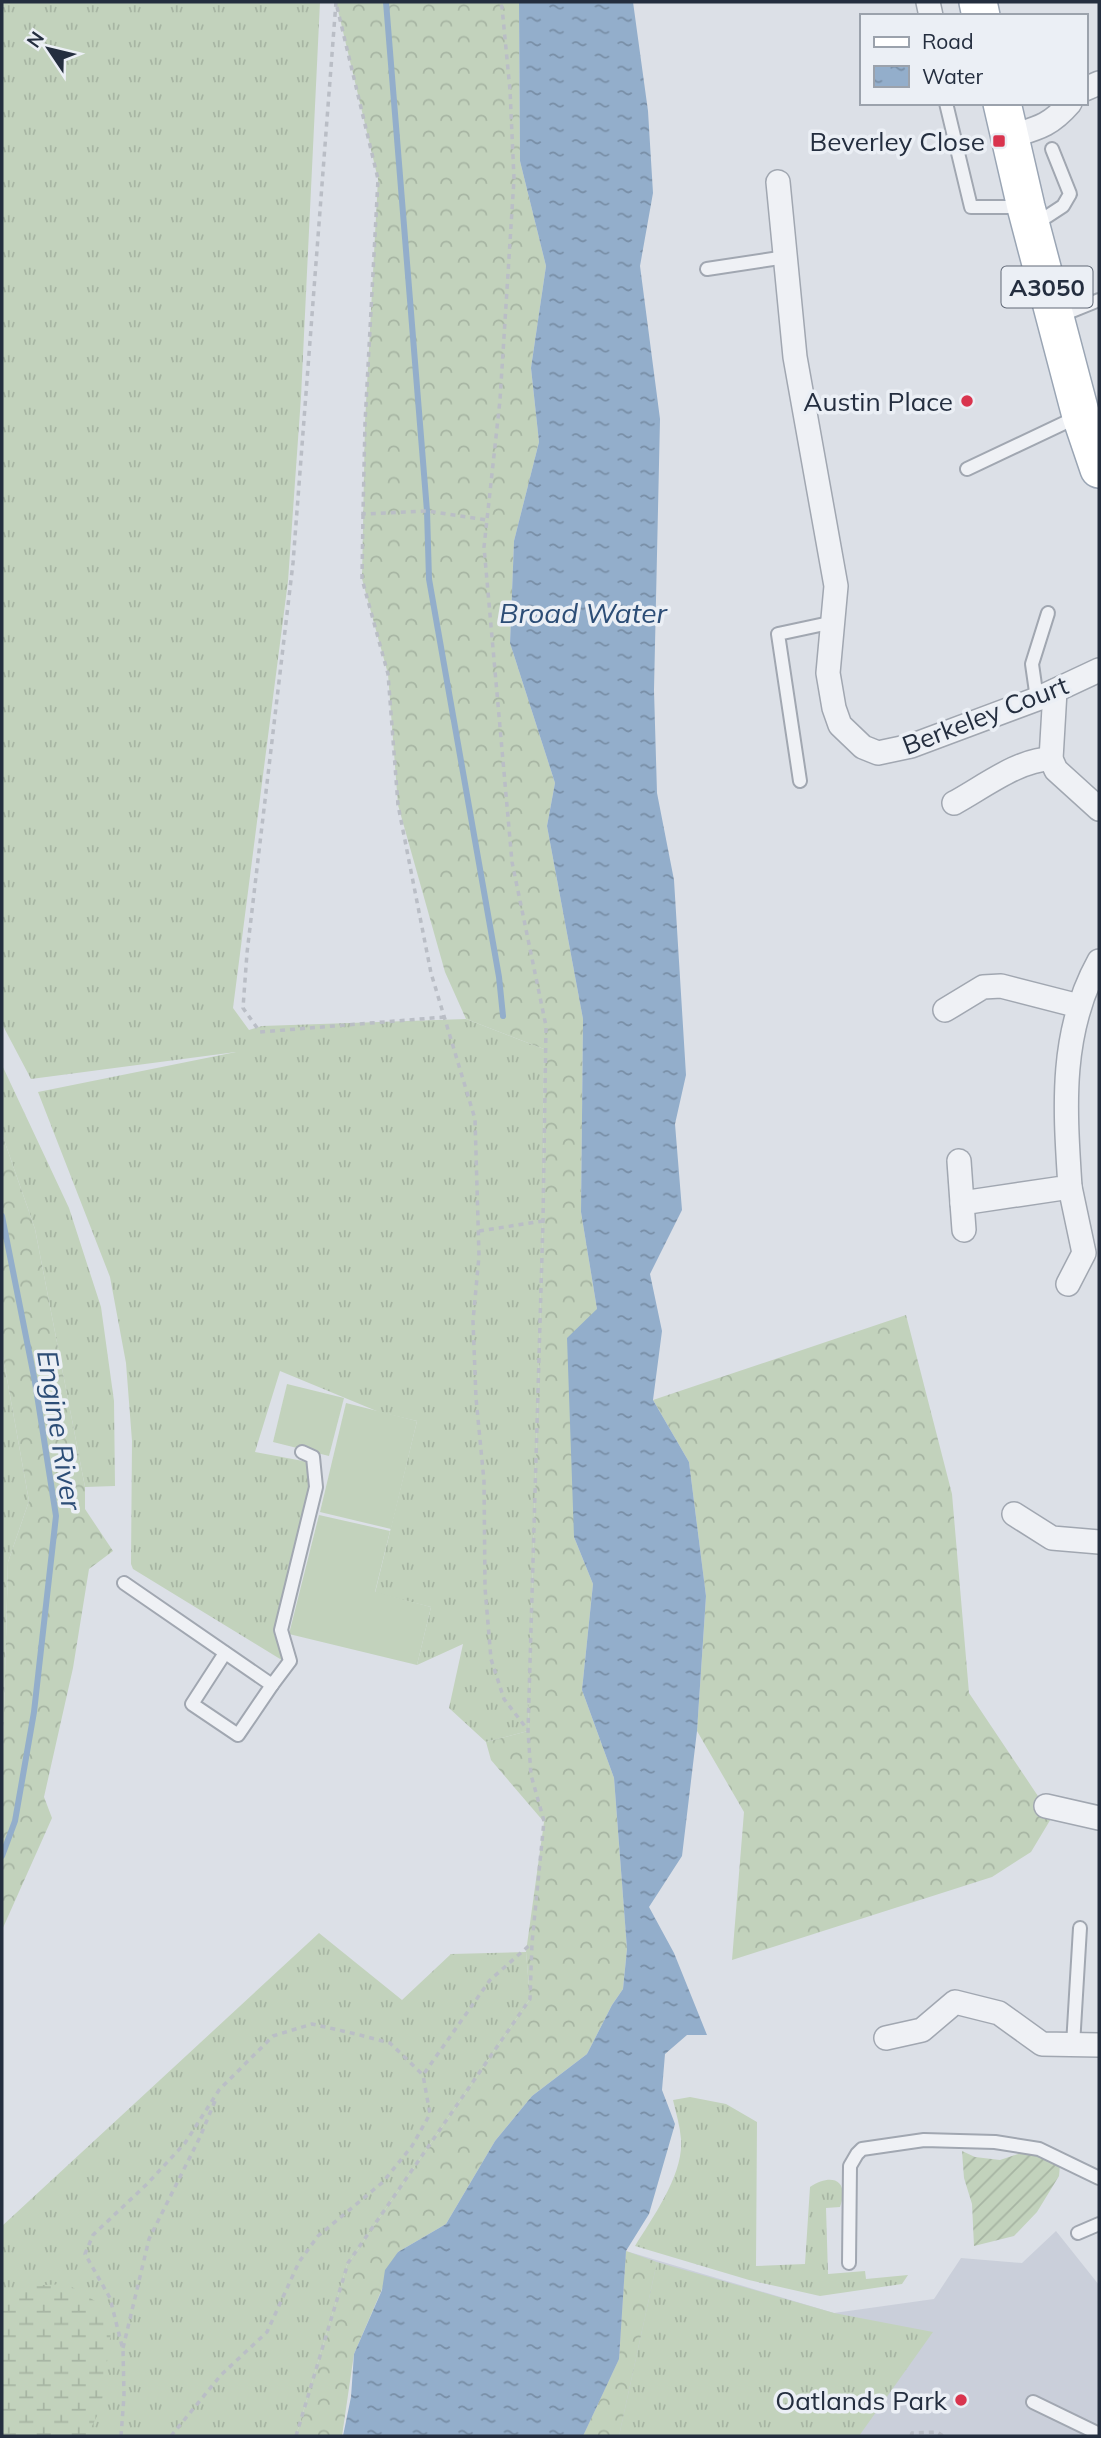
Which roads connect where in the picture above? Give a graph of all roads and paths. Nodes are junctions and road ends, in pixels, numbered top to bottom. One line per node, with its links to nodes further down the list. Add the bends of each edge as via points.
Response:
1 (336, 2): 16 (path, via 377,179); 29 (path, via 293,563 243,1008 260,1032)
2 (499, 2): 17 (path, via 510,90 514,180)
3 (946, 105): 8 (lane, via 971,207)
4 (1068, 105): 5 (street, via 1042,127)
5 (1005, 120): 8 (main road, A3050)
6 (1052, 149): 8 (lane, via 1070,194 1063,206)
7 (778, 182): 9 (street, Berkeley Court)
8 (1028, 217): 12 (main road, A3050)
9 (786, 257): 10 (lane); 19 (street, Berkeley Court, via 795,356 836,586)
10 (707, 270)
11 (1099, 300): 12 (lane)
12 (1055, 318): 13 (main road, A3050)
13 (1081, 416): 14 (main road, A3050); 15 (lane)
14 (1099, 468)
15 (967, 470)
16 (363, 513): 17 (path, via 427,511); 29 (path, via 362,579 388,674 398,805 431,973)
17 (487, 520): 33 (path, via 484,547 512,862 546,1026)
18 (1048, 613): 21 (lane, via 1032,664)
19 (834, 622): 21 (street, Berkeley Court, via 828,673 834,708 852,739 878,753 911,746); 23 (lane, via 778,634)
20 (1099, 670): 21 (street, Berkeley Court)
21 (1046, 695): 22 (street)
22 (1051, 759): 24 (street, via 1025,764); 25 (street, via 1056,771)
23 (800, 781)
24 (954, 803)
25 (1099, 809)
26 (1099, 961): 27 (street)
27 (1079, 1006): 28 (street, via 1002,986 982,987); 31 (street, via 1069,1051 1065,1107)
28 (945, 1010)
29 (445, 1017): 35 (path, via 475,1119)
30 (959, 1161): 32 (street)
31 (1070, 1187): 32 (street); 36 (street, via 1083,1254)
32 (962, 1203): 34 (street)
33 (543, 1221): 35 (path); 43 (path)
34 (964, 1230)
35 (479, 1231): 43 (path, via 473,1321 491,1659 504,1699)
36 (1068, 1284)
37 (302, 1452): 42 (lane, via 313,1457 316,1487 281,1630 290,1661)
38 (1014, 1514): 39 (street, via 1052,1538)
39 (1099, 1542)
40 (124, 1583): 41 (lane)
41 (225, 1653): 42 (lane); 42 (lane, via 192,1704 238,1735)
42 (272, 1685)
43 (528, 1731): 47 (path, via 531,1775 544,1821)
44 (1046, 1806): 45 (street)
45 (1099, 1818)
46 (1080, 1928): 49 (lane)
47 (532, 1942): 51 (path, via 490,1980); 62 (path, via 530,1999 348,2263)
48 (886, 2038): 49 (street, via 922,2030 955,2002 999,2013 1042,2044)
49 (1073, 2045): 50 (street)
50 (1099, 2045)
51 (423, 2075): 52 (path, via 390,2043 312,2024 273,2036); 61 (path, via 430,2114 412,2146 383,2182 318,2236 299,2262 267,2332 221,2375)
52 (219, 2090): 57 (path, via 149,2239); 57 (path, via 185,2143 93,2235 85,2254 110,2298)
53 (1099, 2178): 56 (lane, via 1039,2149 995,2142 924,2140 862,2149 850,2166)
54 (1099, 2224): 55 (lane)
55 (1078, 2233)
56 (849, 2263)
57 (122, 2350): 60 (path)
58 (1033, 2402): 59 (lane)
59 (1099, 2434)
60 (121, 2436)
61 (171, 2436)
62 (296, 2436)
63 (911, 2436): 64 (path, via 937,2432)
64 (943, 2436)

